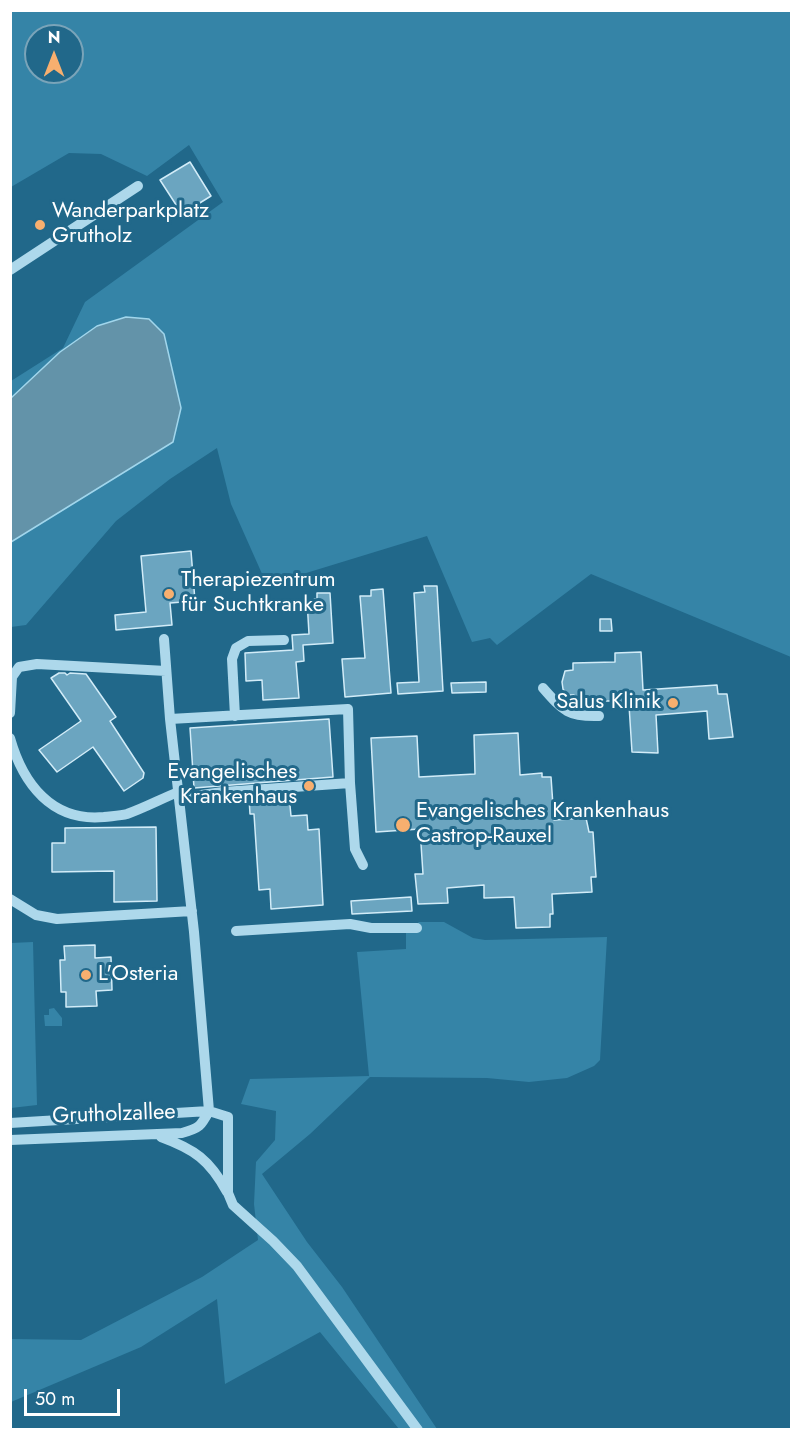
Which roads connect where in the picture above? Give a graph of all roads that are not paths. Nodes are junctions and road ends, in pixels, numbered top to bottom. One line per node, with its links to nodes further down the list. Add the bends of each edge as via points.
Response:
1 (138, 186): 2 (street)
2 (10, 270)
3 (164, 639): 5 (street, Grutholzallee)
4 (284, 640): 8 (street, via 248,641 236,648 232,659)
5 (166, 671): 7 (street, via 37,664 20,668 12,677); 10 (street, Grutholzallee)
6 (543, 688): 9 (street, via 568,712 580,717)
7 (10, 713)
8 (236, 716): 10 (street); 12 (street, via 348,709)
9 (599, 716)
10 (170, 719): 13 (street, Grutholzallee)
11 (10, 738): 13 (street, via 31,786 56,807 73,814 90,818 125,815)
12 (350, 783): 13 (street); 14 (street, via 355,849)
13 (178, 795): 16 (street, Grutholzallee)
14 (363, 865)
15 (10, 899): 16 (street, via 36,915 57,919)
16 (192, 910): 19 (street, Grutholzallee)
17 (417, 928): 18 (street, via 350,924)
18 (236, 932)
19 (209, 1111): 20 (street, Grutholzallee); 21 (street, Grutholzallee, via 195,1130); 23 (street, Grutholzallee, via 228,1117)
20 (10, 1123)
21 (155, 1134): 22 (street, Grutholzallee); 23 (street, via 188,1147 207,1161)
22 (10, 1140)
23 (228, 1193): 24 (street, via 232,1205 297,1266)
24 (418, 1430)

